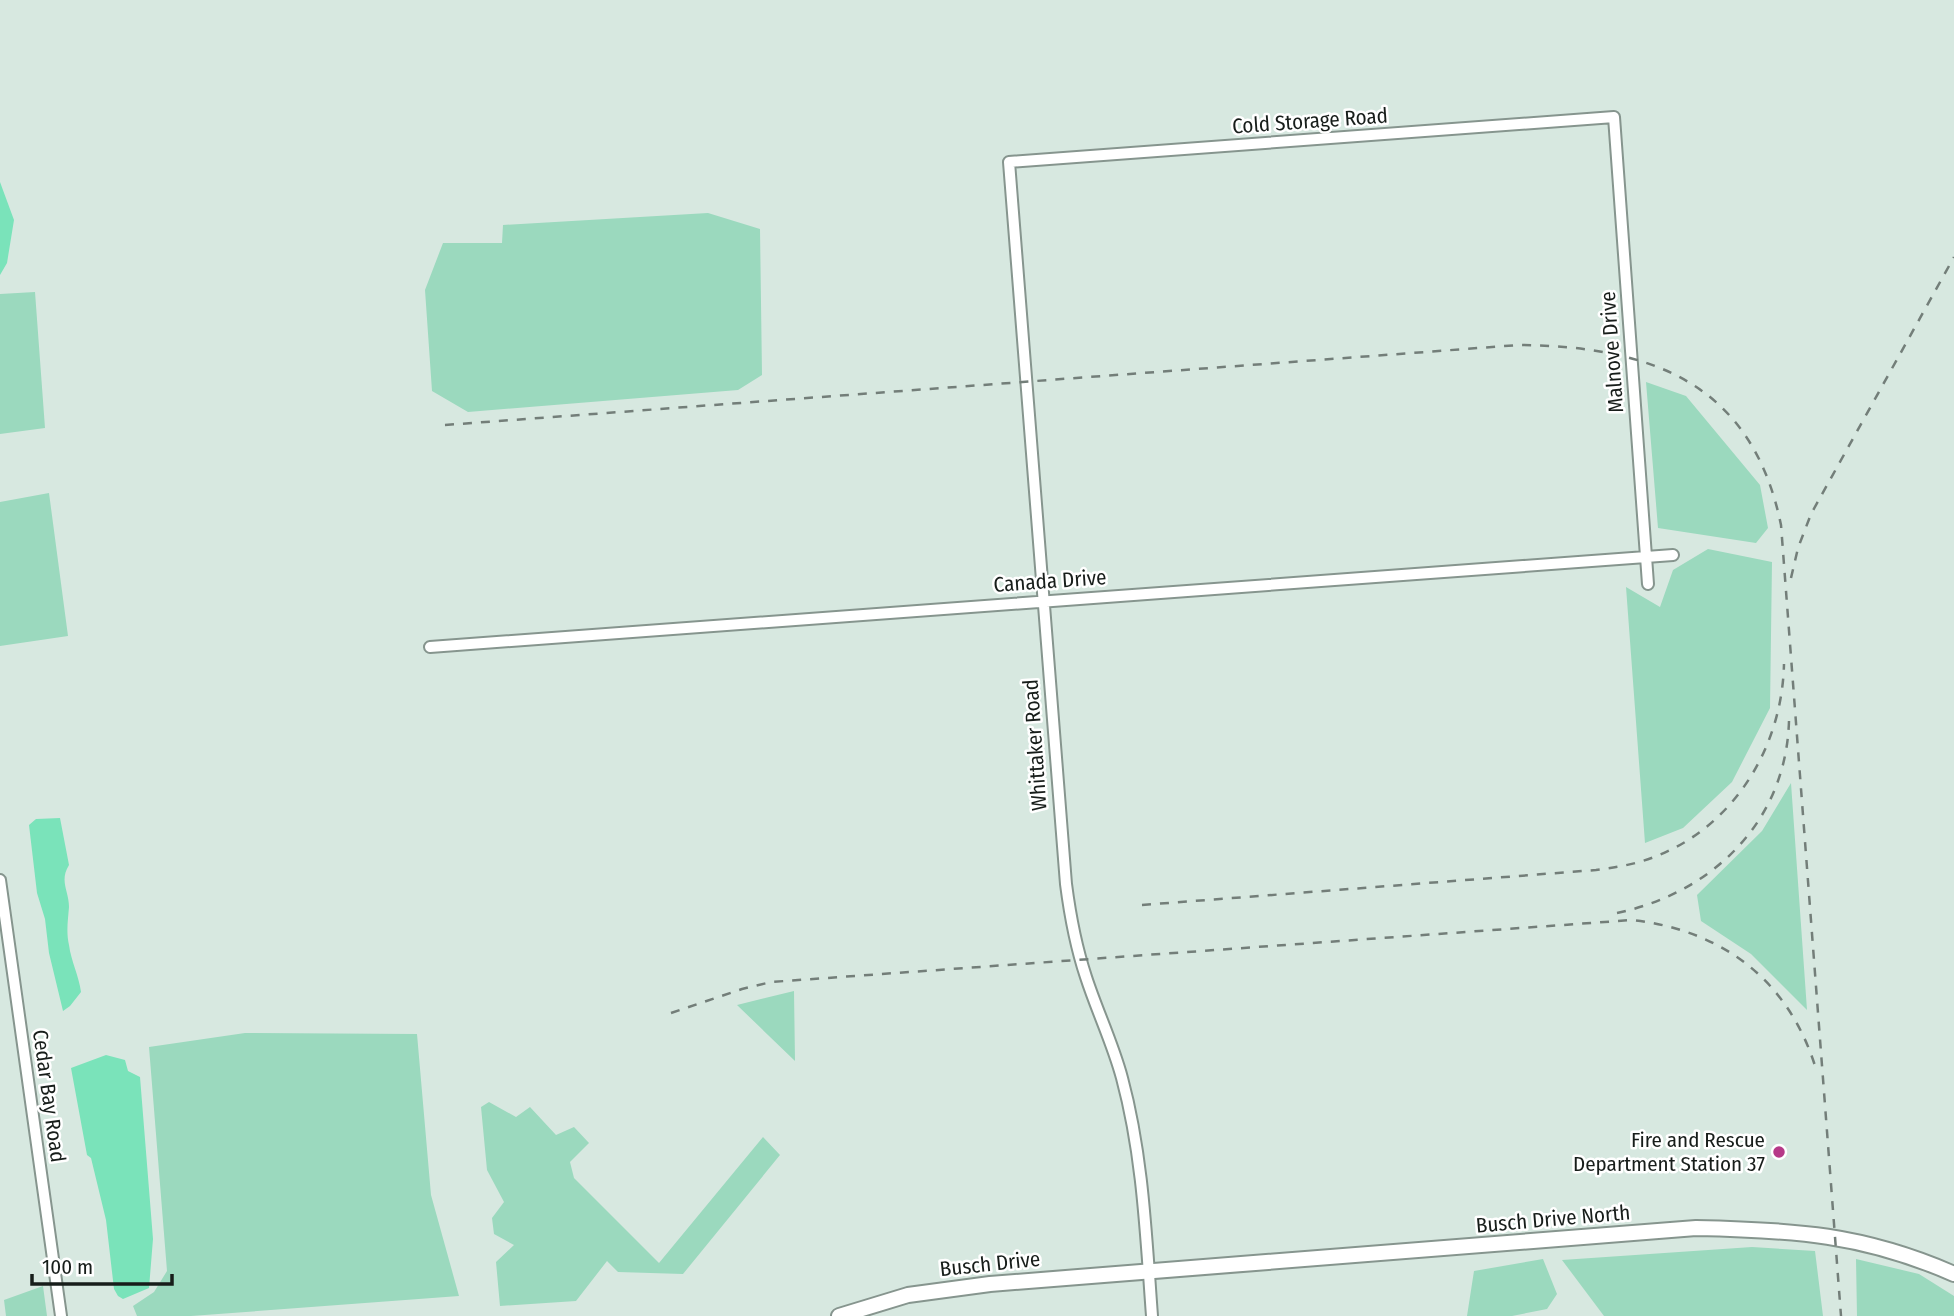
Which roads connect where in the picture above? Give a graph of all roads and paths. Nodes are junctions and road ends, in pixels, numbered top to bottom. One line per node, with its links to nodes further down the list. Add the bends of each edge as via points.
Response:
1 (1614, 117): 2 (street, Cold Storage Road); 4 (street, Malnove Drive)
2 (1009, 162): 6 (street, Whittaker Road)
3 (1673, 555): 4 (street, Canada Drive)
4 (1646, 557): 5 (street, Malnove Drive); 6 (street, Canada Drive)
5 (1648, 584)
6 (1044, 601): 7 (street, Canada Drive); 9 (street, Whittaker Road, via 1071,919 1133,1124)
7 (430, 647)
8 (0, 880): 11 (street, Cedar Bay Road)
9 (1149, 1271): 10 (street, Busch Drive North, via 1696,1228 1835,1237 1918,1259); 12 (street, Busch Drive, via 948,1288); 13 (street, Whittaker Road)
10 (1954, 1275)
11 (61, 1316)
12 (839, 1316)
13 (1152, 1316)

